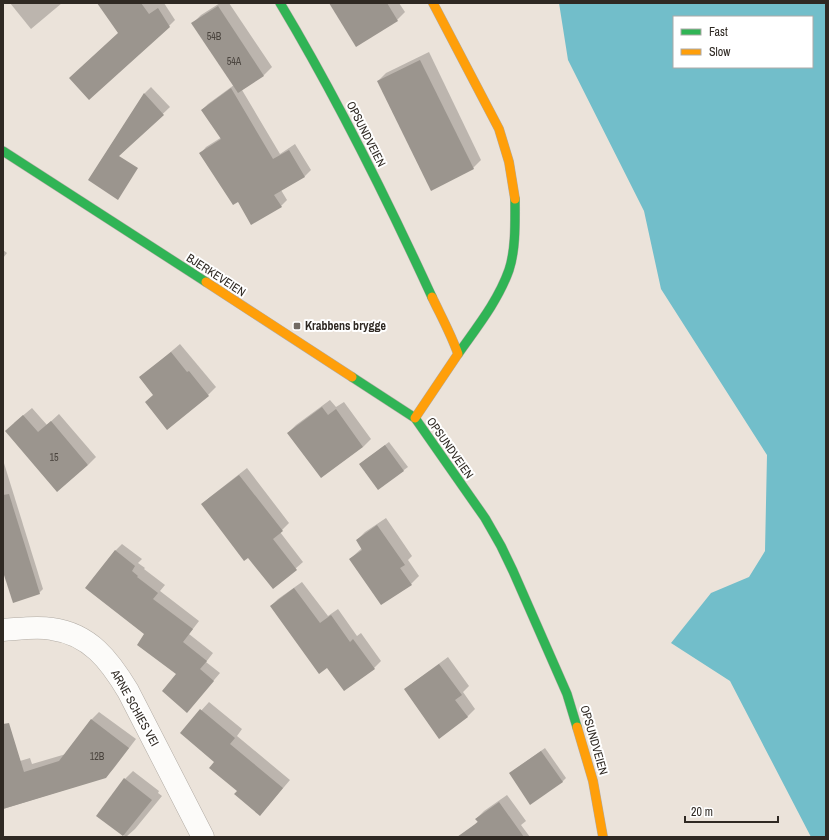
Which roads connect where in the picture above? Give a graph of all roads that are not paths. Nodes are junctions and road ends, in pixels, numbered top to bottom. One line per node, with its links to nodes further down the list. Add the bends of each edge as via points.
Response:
1 (280, 3): 4 (street, OPSUNDVEIEN, via 346,120 400,226)
2 (433, 3): 4 (street, via 499,129 515,193 515,234 509,269 491,307)
3 (3, 151): 5 (street, BJERKEVEIEN)
4 (458, 354): 5 (street, OPSUNDVEIEN)
5 (415, 418): 8 (street, OPSUNDVEIEN, via 485,518 513,571 567,694 593,781)
6 (3, 630): 7 (street, ARNE SCHIES VEI, via 52,629 82,639 98,650 115,670 128,692)
7 (203, 837)
8 (603, 837)

